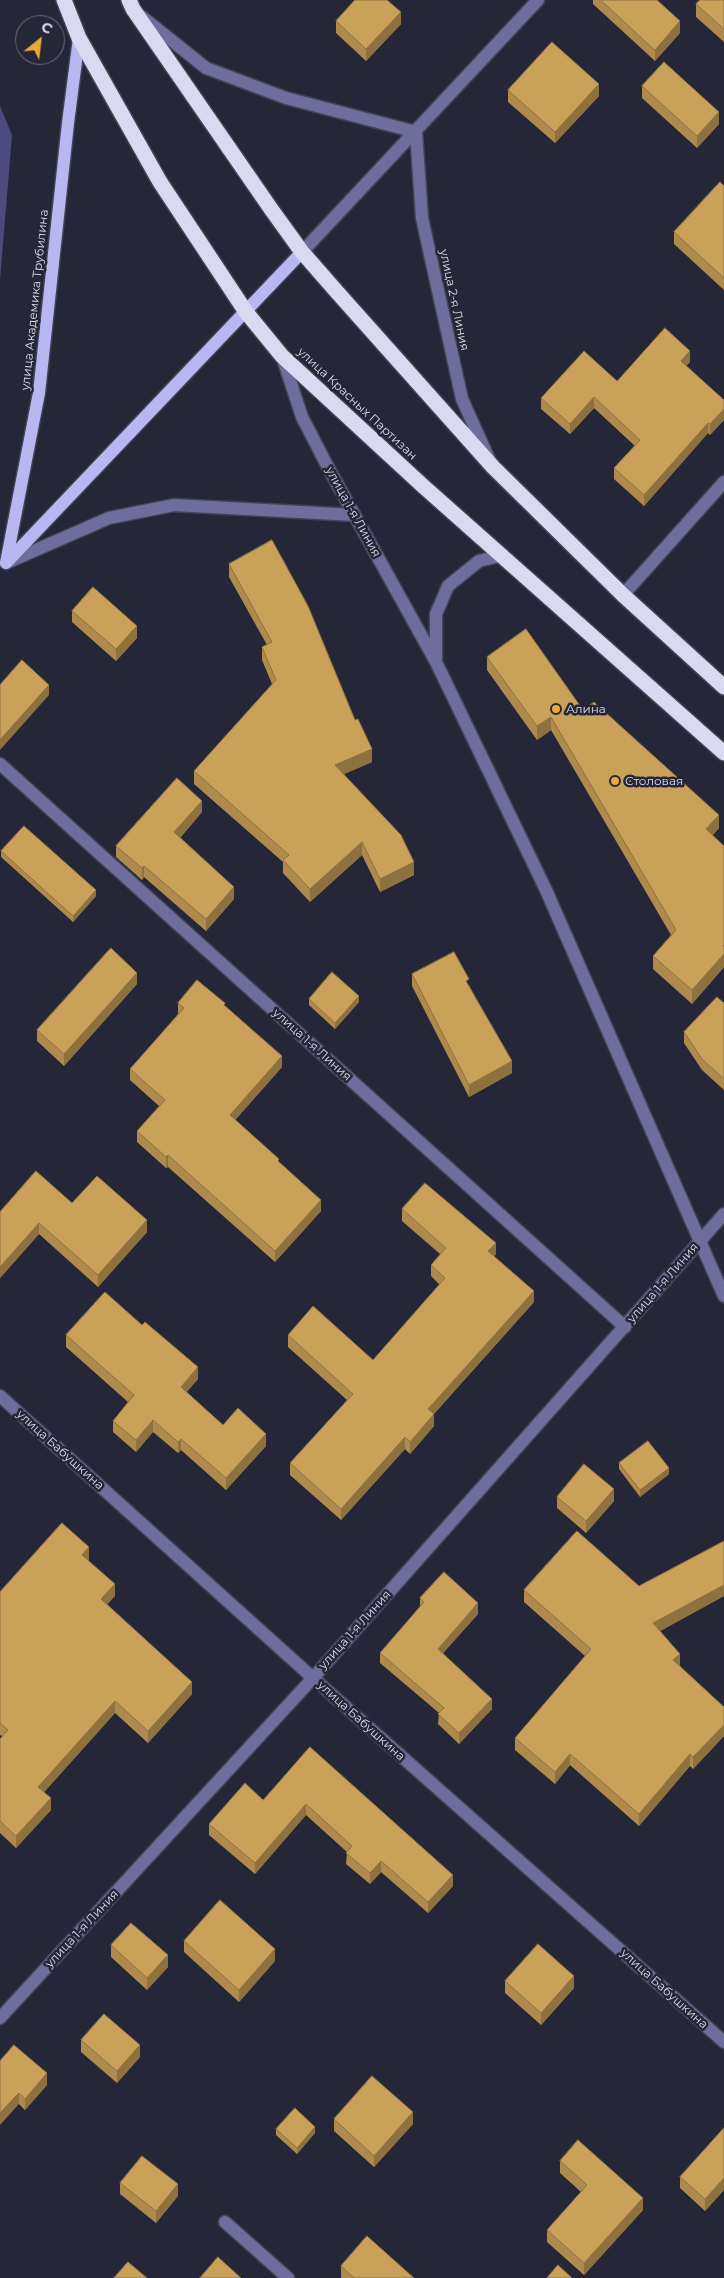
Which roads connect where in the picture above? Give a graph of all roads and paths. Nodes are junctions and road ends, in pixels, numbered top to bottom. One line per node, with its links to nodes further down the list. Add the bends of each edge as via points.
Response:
1 (64, 0): 4 (highway, улица Красных Партизан)
2 (538, 0): 5 (street)
3 (131, 4): 5 (street, via 206,68 286,98); 6 (highway)
4 (79, 38): 7 (highway, улица Красных Партизан, via 160,182); 13 (main road, улица Академика Трубилина, via 39,393)
5 (416, 132): 6 (street); 9 (street, улица 2-я Линия, via 422,218 462,399)
6 (302, 252): 7 (main road); 9 (highway)
7 (246, 312): 8 (highway, улица Красных Партизан); 13 (main road)
8 (282, 356): 11 (street, улица 1-я Линия, via 302,417); 12 (highway, улица Красных Партизан)
9 (493, 467): 14 (highway)
10 (724, 482): 14 (street)
11 (354, 515): 13 (street, via 174,505 109,518); 15 (street, улица 1-я Линия)
12 (503, 555): 15 (street, улица 1-я Линия, via 479,561 448,586 436,614); 17 (highway, улица Красных Партизан)
13 (3, 566)
14 (623, 595): 16 (highway)
15 (436, 662): 20 (street, улица 1-я Линия, via 546,890)
16 (724, 686)
17 (724, 754)
18 (0, 764): 22 (street, улица 1-я Линия)
19 (724, 1214): 20 (street, улица 1-я Линия)
20 (701, 1240): 21 (street, улица 1-я Линия); 22 (street, улица 1-я Линия)
21 (724, 1296)
22 (625, 1327): 24 (street, улица 1-я Линия)
23 (0, 1396): 24 (street, улица Бабушкина)
24 (313, 1678): 25 (street, улица 1-я Линия); 26 (street, улица Бабушкина)
25 (0, 2018)
26 (724, 2042)
27 (225, 2222): 28 (street)
28 (288, 2278)

